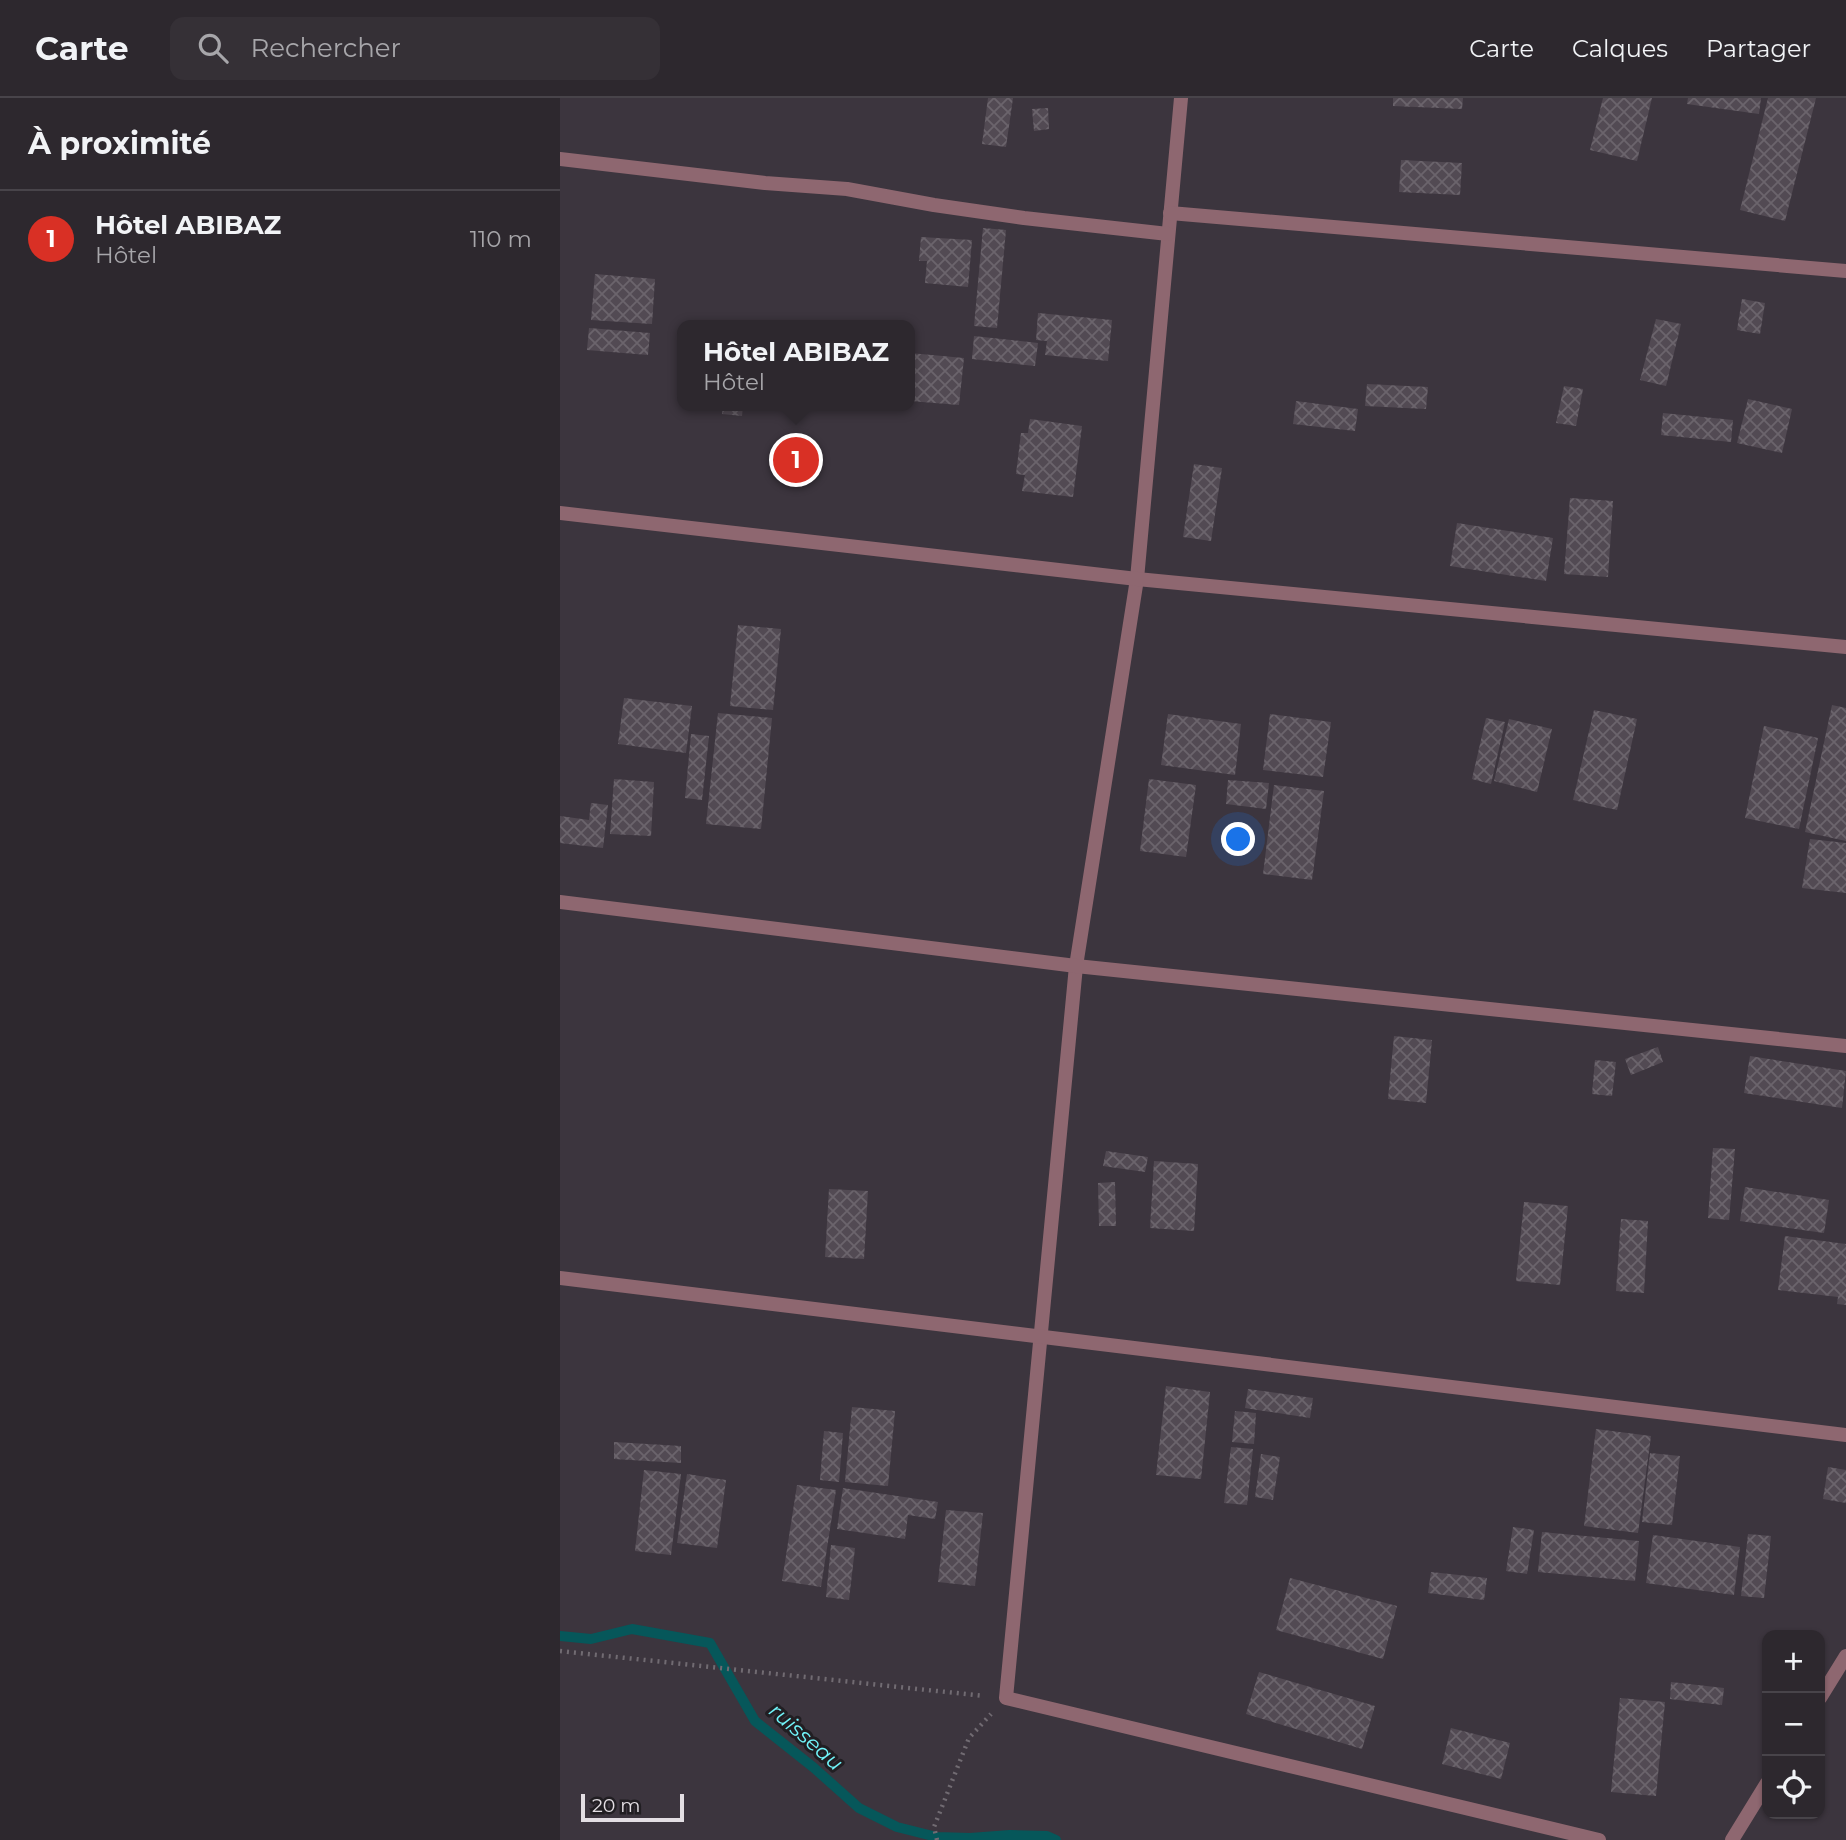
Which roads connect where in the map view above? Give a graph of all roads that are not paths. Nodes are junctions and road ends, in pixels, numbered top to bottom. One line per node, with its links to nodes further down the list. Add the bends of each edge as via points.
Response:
1 (1181, 98): 3 (street)
2 (560, 159): 4 (street, via 848,189 1011,216)
3 (1170, 213): 4 (street); 5 (street)
4 (1168, 234): 7 (street)
5 (1846, 271)
6 (560, 513): 7 (street)
7 (1137, 579): 8 (street); 10 (street)
8 (1846, 647)
9 (560, 902): 10 (street)
10 (1076, 966): 11 (street); 13 (street)
11 (1846, 1046)
12 (560, 1278): 13 (street)
13 (1041, 1337): 14 (street); 18 (street, via 1006,1698)
14 (1846, 1435)
15 (1846, 1656): 16 (street)
16 (1823, 1693)
17 (1762, 1791): 19 (street)
18 (1599, 1840)
19 (1732, 1840)

